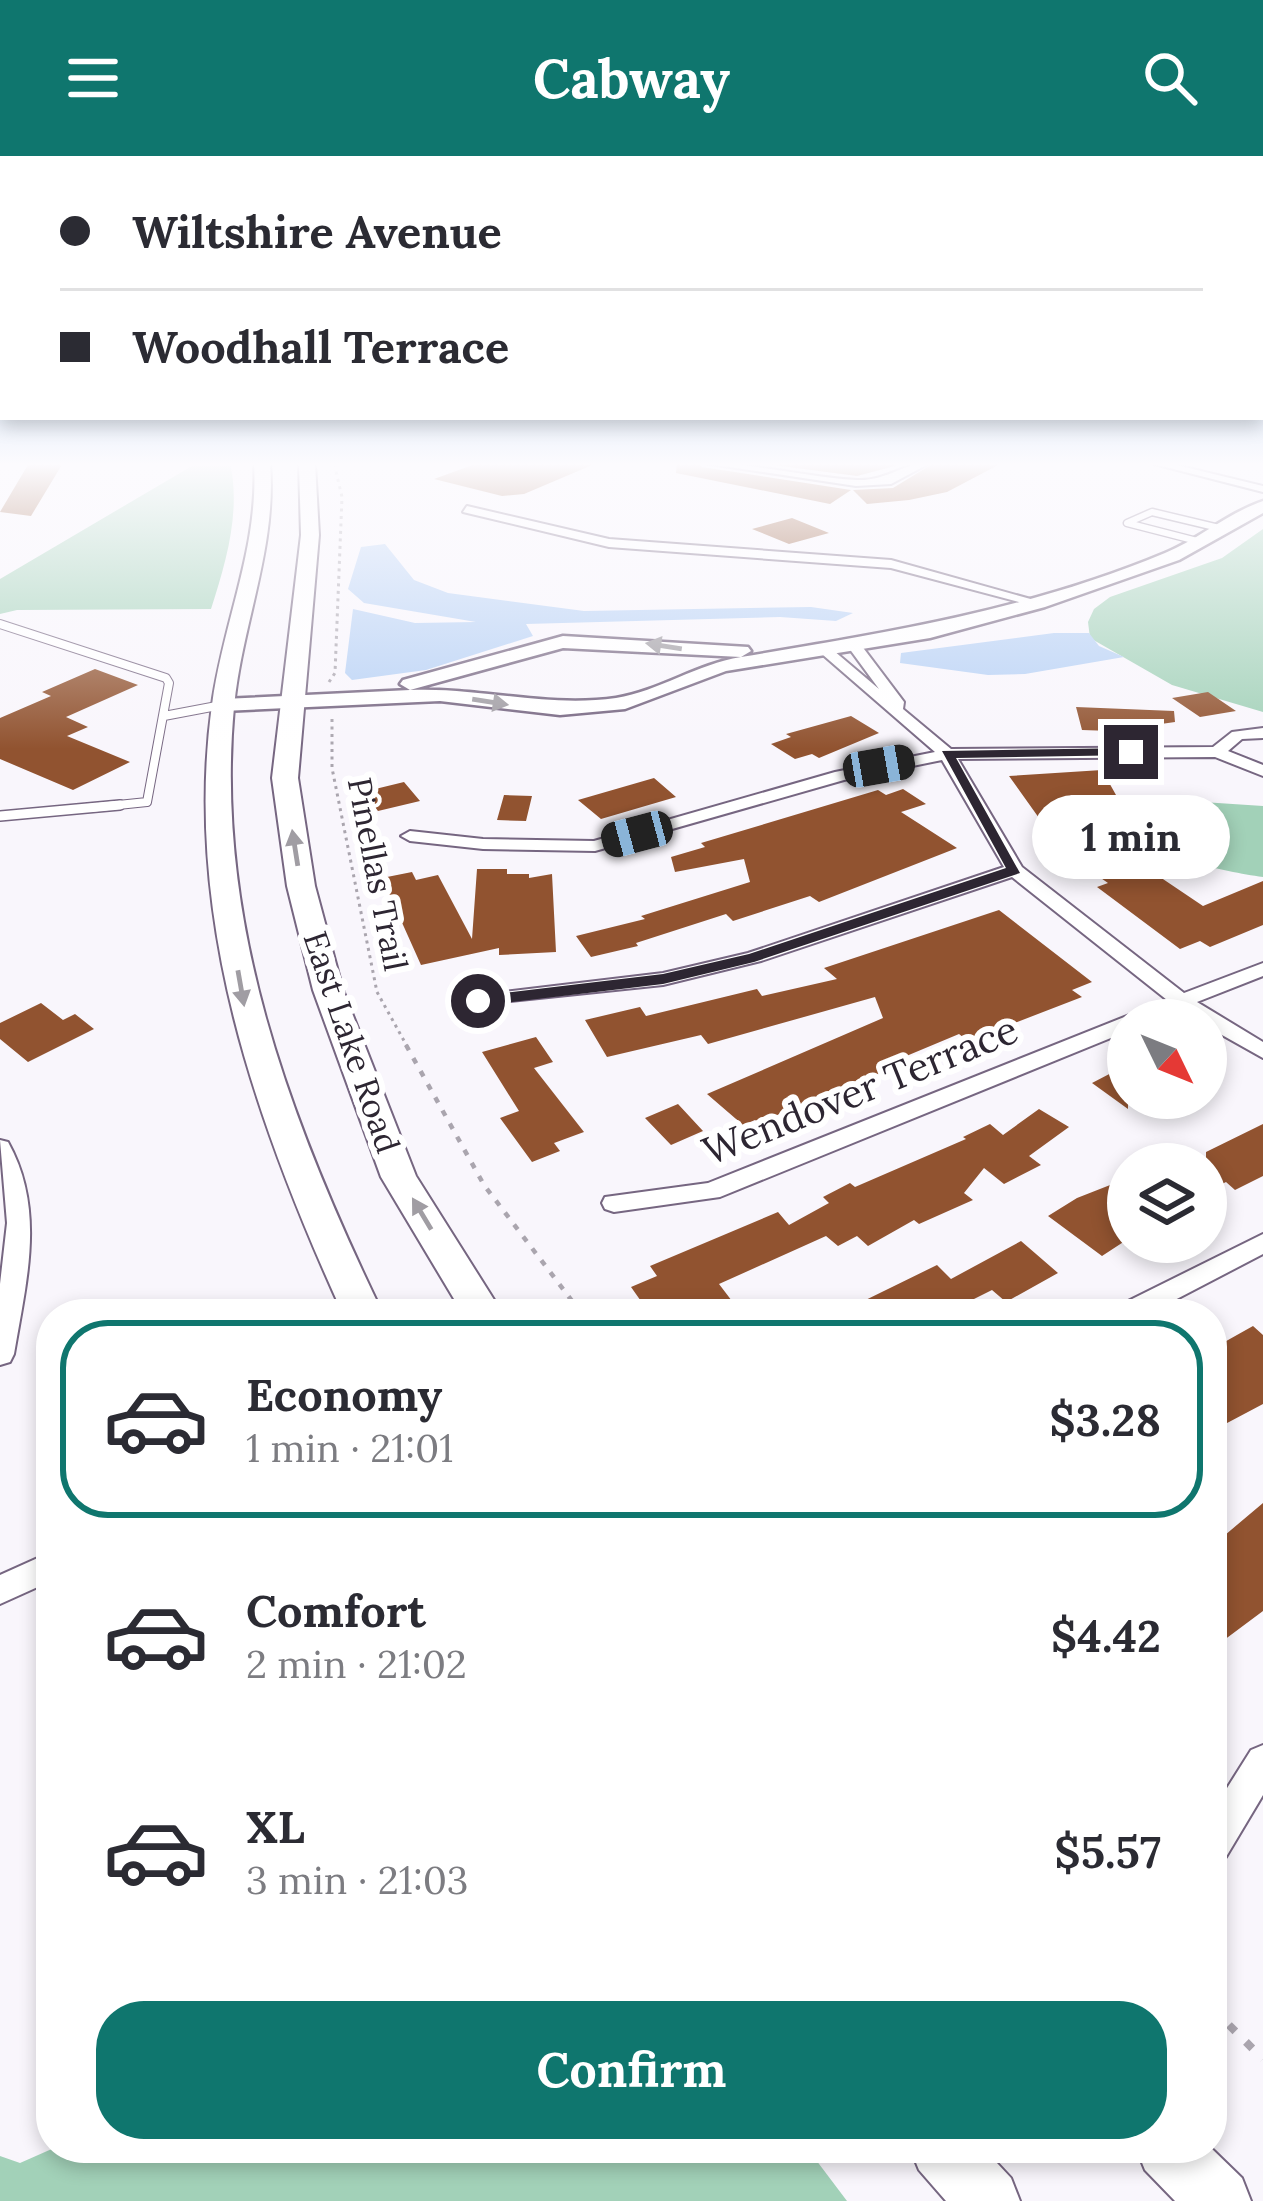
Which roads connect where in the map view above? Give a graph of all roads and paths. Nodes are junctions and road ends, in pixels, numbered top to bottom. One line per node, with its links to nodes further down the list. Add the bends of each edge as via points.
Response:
1 (256, 558): 12 (main road)
2 (307, 558): 11 (main road, East Lake Road)
3 (340, 558): 10 (path, Pinellas Trail, via 335,673)
4 (817, 558): 6 (street, via 892,564)
5 (1163, 558): 6 (street)
6 (1038, 603): 8 (street)
7 (0, 624): 13 (lane, via 166,678)
8 (853, 644): 9 (street); 14 (street)
9 (822, 648): 10 (street, one-way to 10, via 718,652 559,642 433,679); 10 (street, one-way to 9, via 440,695 540,708 603,706 722,666); 14 (street)
10 (324, 698): 11 (street); 34 (path, Pinellas Trail, via 341,828 377,992 484,1185)
11 (290, 702): 12 (street); 33 (main road, East Lake Road, one-way to 11, via 399,1177 328,990 292,835 285,778)
12 (224, 705): 13 (lane); 32 (main road, one-way to 32, via 219,836 244,1005 307,1200)
13 (164, 716): 19 (lane, via 147,802)
14 (914, 727): 17 (street)
15 (1263, 733): 16 (street, via 1238,735)
16 (1217, 752): 17 (street); 18 (street)
17 (947, 754): 20 (street, via 595,845); 21 (street)
18 (1263, 771)
19 (0, 817)
20 (410, 836)
21 (1015, 870): 23 (street); 25 (street, via 754,957 663,979)
22 (1263, 969): 24 (street, Wendover Terrace)
23 (1178, 999)
24 (1189, 999)
25 (478, 1001)
26 (1227, 1030): 28 (street)
27 (1107, 1032): 30 (street, Wendover Terrace, via 711,1191)
28 (1263, 1052)
29 (0, 1148): 36 (street, via 17,1178 22,1216)
30 (614, 1203)
31 (1263, 1243): 35 (street)
32 (356, 1299)
33 (474, 1299)
34 (571, 1299)
35 (1154, 1299)
36 (3, 1315): 37 (street)
37 (0, 1354)
38 (36, 1573): 39 (street)
39 (0, 1589)
40 (1263, 1762): 41 (street)
41 (1227, 1821)
42 (1227, 2023): 43 (path)
43 (1263, 2059)
44 (954, 2163): 46 (main road)
45 (1183, 2163): 47 (main road)
46 (988, 2201)
47 (1220, 2201)

